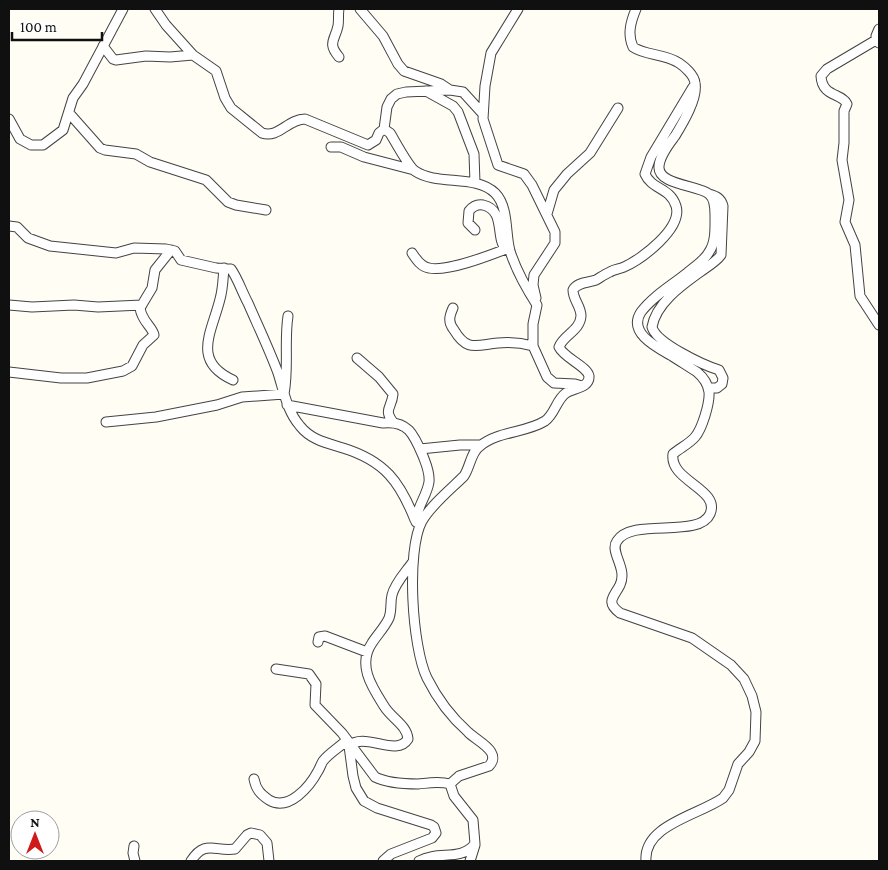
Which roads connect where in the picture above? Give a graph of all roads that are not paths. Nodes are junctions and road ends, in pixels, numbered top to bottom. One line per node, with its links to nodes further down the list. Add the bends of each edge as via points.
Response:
1 (123, 9): 9 (street)
2 (155, 9): 10 (street)
3 (339, 9): 11 (street, via 338,27 332,44)
4 (360, 9): 13 (street, via 383,36 404,71)
5 (518, 9): 17 (street, via 490,53)
6 (636, 9): 12 (street, via 630,24 633,47 680,63)
7 (879, 29): 8 (street)
8 (878, 41): 37 (street, via 827,69 821,80 829,94 844,99 847,104 842,160 849,200 845,222 857,255 860,296)
9 (103, 46): 10 (street, via 116,60); 16 (street, via 73,98)
10 (192, 54): 19 (street, via 216,71 231,108 264,134 274,134 294,121 305,119 368,145)
11 (339, 57)
12 (695, 84): 23 (street, via 688,111 659,166 668,180); 42 (street, via 651,157 645,174 652,185 665,190 674,202 677,213 673,226 659,242 631,263 572,290 580,307 580,323 559,347 563,354 587,371 588,382)
13 (450, 90): 14 (street); 17 (street, via 463,92)
14 (425, 91): 19 (street, via 396,94 387,107); 22 (street, via 458,112 474,154)
15 (618, 108): 25 (street, via 590,153 566,174 554,190)
16 (69, 112): 18 (street, via 64,130 43,145 25,142 16,134); 24 (street, via 100,148 136,154 150,162 206,180 228,202)
17 (483, 114): 25 (street, via 498,165 524,174)
18 (9, 119)
19 (384, 129): 21 (street)
20 (331, 147): 21 (street)
21 (414, 170): 22 (street, via 452,181)
22 (475, 183): 28 (street, via 486,186 499,197 504,211)
23 (709, 194): 43 (street, via 715,216 714,241 709,253 650,303 640,313 638,323 643,336 698,372); 43 (street, via 722,201 721,254 676,290 660,308 652,326 655,334 674,349 719,370 722,384)
24 (266, 210)
25 (547, 214): 34 (street, via 556,240 532,280)
26 (9, 226): 29 (street, via 17,227 28,238 50,246 109,252 134,248)
27 (475, 230): 28 (street, via 468,223 468,213 474,206 484,205 497,216 502,244)
28 (508, 249): 30 (street, via 471,261 430,268); 34 (street)
29 (171, 250): 31 (street, via 181,260); 33 (street, via 155,270 152,288)
30 (412, 253)
31 (224, 268): 41 (street, via 220,301 206,347 218,372); 44 (street, via 231,269 244,294)
32 (9, 305): 33 (street)
33 (142, 305): 40 (street, via 141,316 154,335 143,344 128,369 88,378)
34 (537, 305): 38 (street)
35 (453, 308): 38 (street, via 449,321 465,344 480,346 506,342)
36 (288, 316): 44 (street)
37 (879, 325)
38 (533, 346): 42 (street, via 550,381)
39 (357, 358): 47 (street, via 393,394 388,415)
40 (9, 372)
41 (233, 380)
42 (582, 386): 48 (street, via 562,396 551,416 543,422)
43 (708, 388): 69 (street, via 700,430 694,439 673,454 672,459 678,471 706,494 711,504 710,513 706,520 697,524 630,532 620,537 615,545 623,578 612,603 620,614 692,638 731,665 744,679 752,696 756,731 753,746 738,764 723,798 659,832 647,846)
44 (284, 394): 45 (street); 46 (street, via 242,397 156,417)
45 (287, 405): 47 (street, via 383,423); 50 (street, via 306,433 360,455 386,471 397,482)
46 (106, 422)
47 (393, 422): 49 (street, via 411,432)
48 (480, 445): 49 (street); 51 (street, via 464,476 426,515)
49 (420, 449): 50 (street, via 428,469 429,483)
50 (415, 520): 51 (street)
51 (418, 530): 52 (street)
52 (412, 563): 54 (street, via 392,593 389,617); 58 (street, via 418,649 424,672 451,716 488,749 493,758 489,766 459,776)
53 (318, 642): 54 (street, via 325,636)
54 (367, 652): 56 (street, via 366,670 371,685 387,710 405,729 408,739 398,746)
55 (276, 669): 56 (street, via 309,674 316,684 315,705)
56 (349, 742): 57 (street, via 322,761 304,792 282,804 262,795); 58 (street, via 371,774 380,780); 66 (street, via 356,788 364,801 431,825 436,830 432,838)
57 (254, 779)
58 (450, 784): 59 (street, via 454,796 473,820)
59 (476, 844): 67 (street, via 462,854 434,856); 68 (street)
60 (134, 846): 62 (street)
61 (220, 849): 63 (street, via 204,848); 64 (street, via 207,851); 65 (street, via 235,849 247,835 255,834 267,843)
62 (135, 861)
63 (191, 861)
64 (198, 861)
65 (269, 861)
66 (383, 861)
67 (419, 861)
68 (470, 861)
69 (646, 861)

